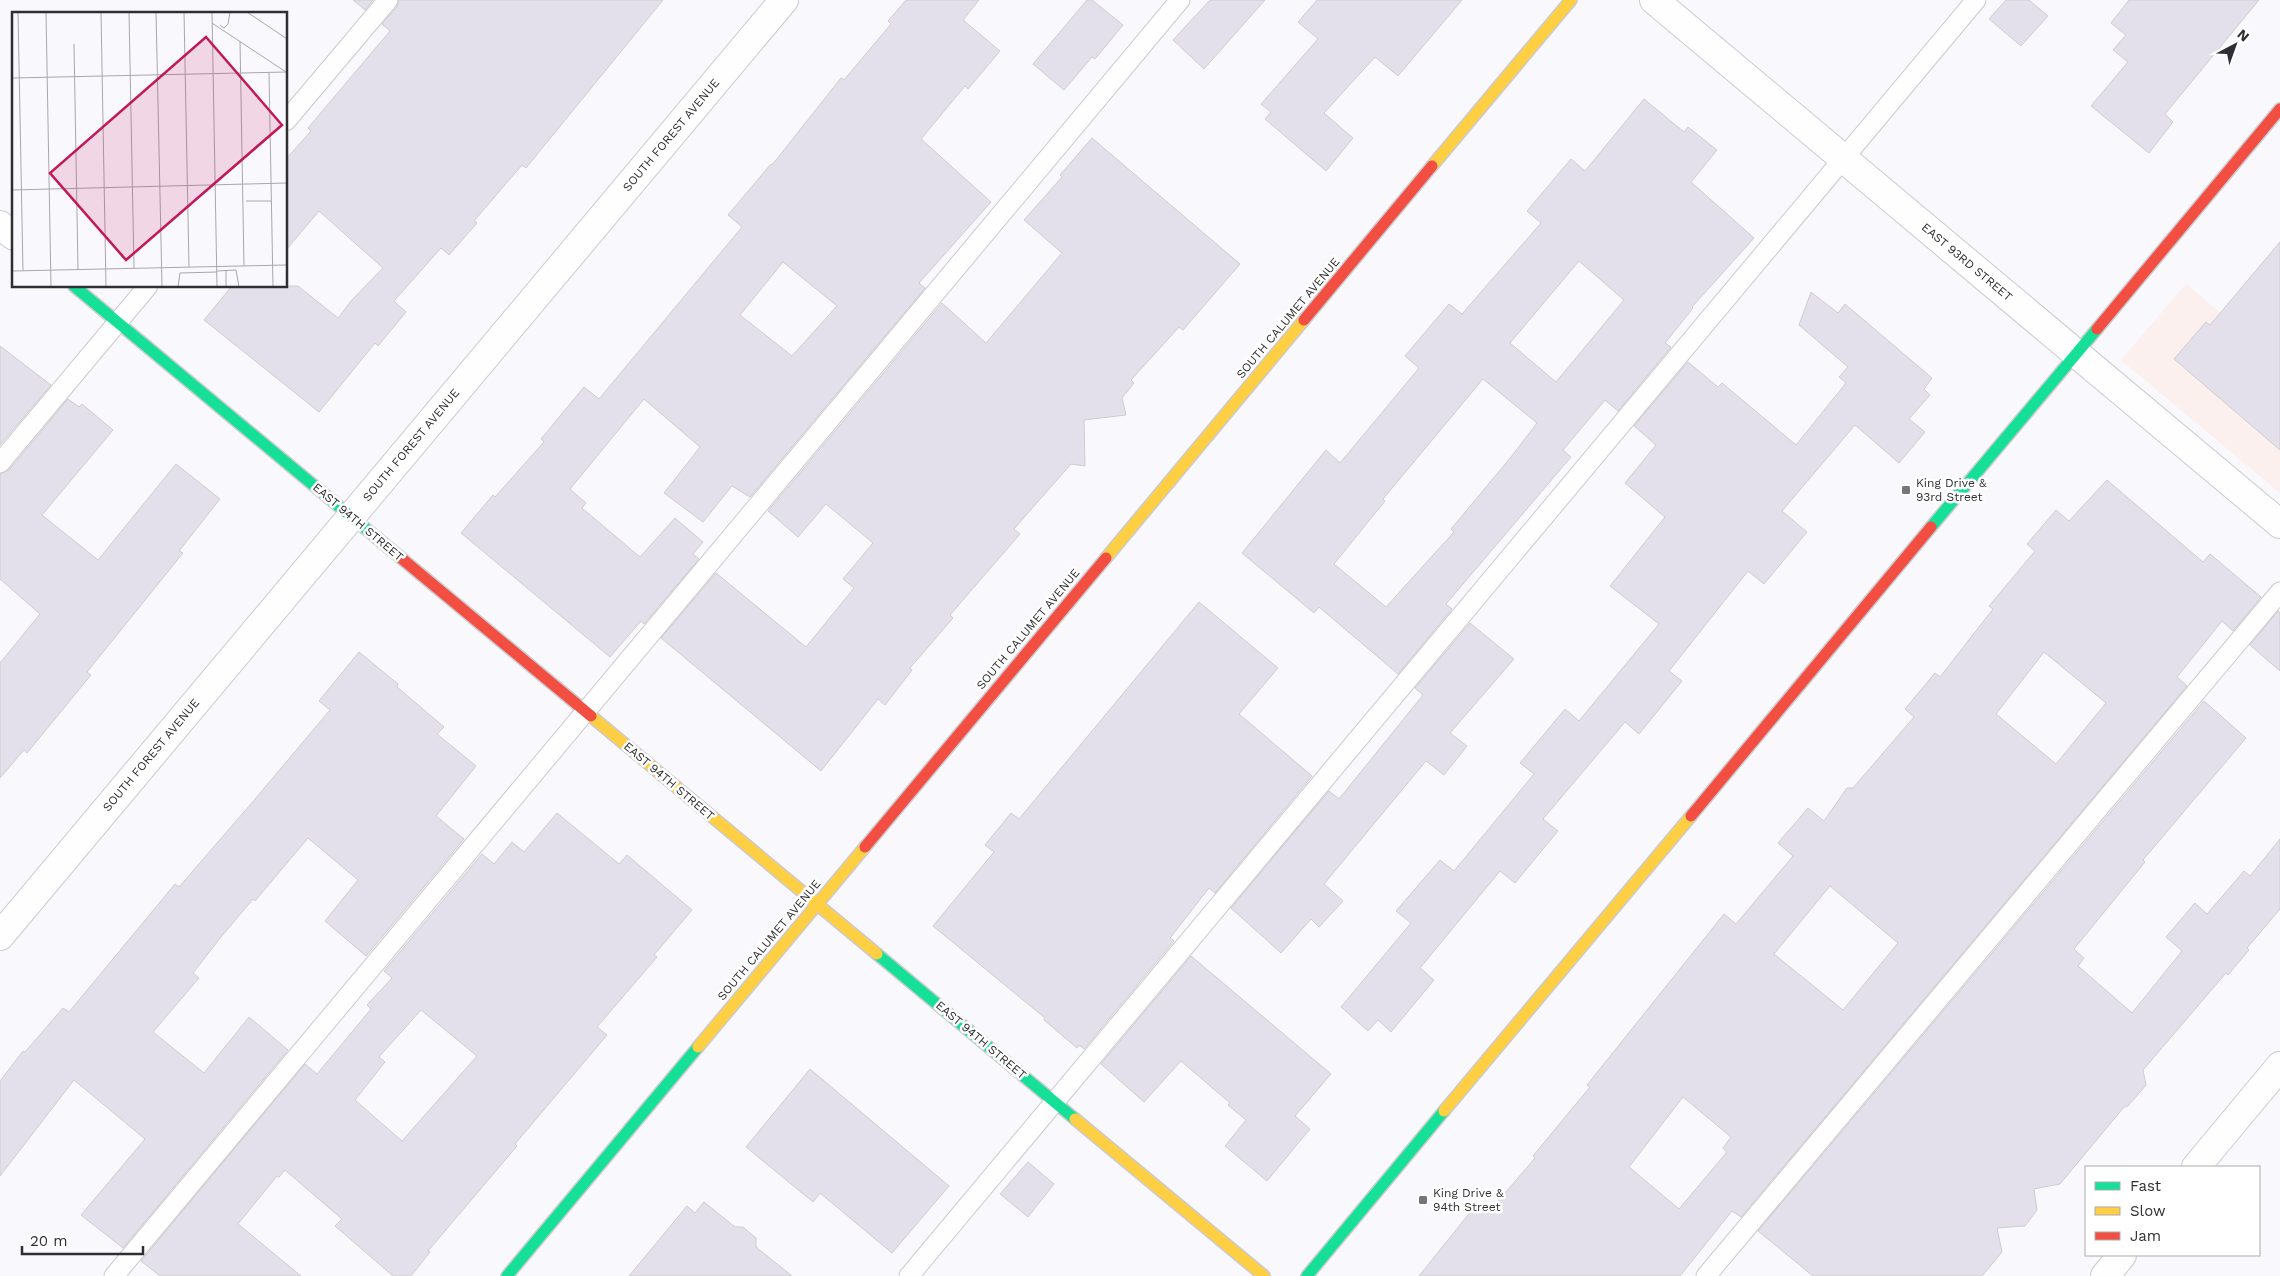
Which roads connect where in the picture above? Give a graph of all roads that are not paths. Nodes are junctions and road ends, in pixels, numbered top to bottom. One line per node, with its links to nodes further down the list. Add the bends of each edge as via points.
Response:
1 (388, 0): 8 (lane)
2 (784, 0): 17 (street, SOUTH FOREST AVENUE)
3 (1180, 0): 20 (lane)
4 (1571, 0): 21 (street, SOUTH CALUMET AVENUE)
5 (1654, 0): 9 (street, EAST 93RD STREET)
6 (1976, 0): 9 (lane)
7 (2280, 109): 15 (street)
8 (288, 119)
9 (1844, 160): 15 (street, EAST 93RD STREET); 24 (lane)
10 (0, 225): 11 (street)
11 (12, 234)
12 (76, 288): 14 (street, EAST 94TH STREET)
13 (146, 288): 14 (lane)
14 (118, 322): 16 (lane); 17 (street, EAST 94TH STREET)
15 (2076, 353): 18 (street, EAST 93RD STREET); 31 (street)
16 (0, 463)
17 (351, 516): 20 (street, EAST 94TH STREET); 22 (street, SOUTH FOREST AVENUE)
18 (2280, 524)
19 (2280, 592): 32 (lane)
20 (585, 710): 21 (street, EAST 94TH STREET); 27 (lane)
21 (818, 904): 24 (street, EAST 94TH STREET); 28 (street, SOUTH CALUMET AVENUE)
22 (0, 936)
23 (2280, 1066): 25 (street)
24 (1055, 1101): 29 (lane); 30 (street, EAST 94TH STREET)
25 (2197, 1166)
26 (2121, 1256): 33 (street)
27 (114, 1276)
28 (507, 1276)
29 (909, 1276)
30 (1264, 1276)
31 (1307, 1276)
32 (1706, 1276)
33 (2105, 1276)

